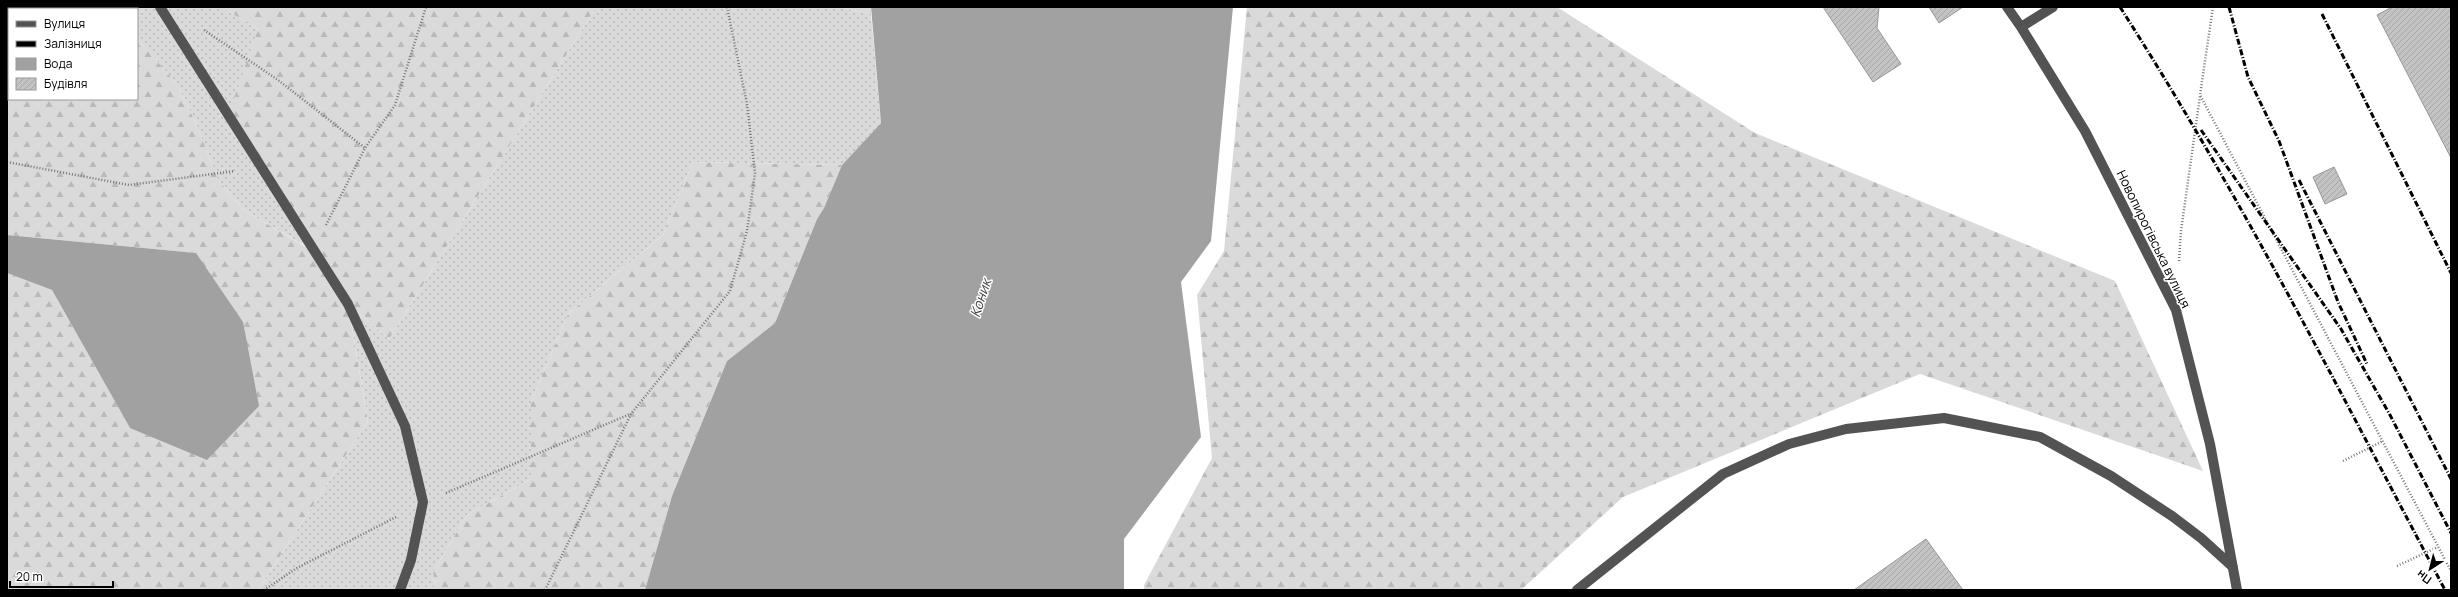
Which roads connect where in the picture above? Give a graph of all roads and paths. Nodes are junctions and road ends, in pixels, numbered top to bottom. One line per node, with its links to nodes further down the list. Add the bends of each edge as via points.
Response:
1 (160, 7): 12 (street)
2 (426, 7): 10 (path, via 395,105)
3 (727, 7): 22 (path, via 747,104 755,173 747,231 730,291 631,414)
4 (2007, 7): 7 (street, Новопирогівська вулиця)
5 (2053, 7): 7 (street)
6 (2212, 7): 9 (path)
7 (2021, 27): 19 (street, Новопирогівська вулиця, via 2085,131 2176,310 2210,444)
8 (202, 28): 10 (path, via 278,80)
9 (2200, 95): 14 (path); 15 (path)
10 (365, 148): 13 (path)
11 (7, 162): 12 (path, via 129,184)
12 (261, 167): 13 (street)
13 (314, 251): 21 (street, via 348,304 405,426 424,502 411,560)
14 (2179, 263)
15 (2383, 441): 16 (path); 17 (path)
16 (2342, 461)
17 (2438, 547): 18 (path); 20 (path)
18 (2397, 566)
19 (2233, 567): 23 (street, via 2172,516 2111,476 2040,437 1944,418 1838,431 1789,444 1723,474); 24 (street, Новопирогівська вулиця)
20 (2451, 571)
21 (400, 590)
22 (545, 590)
23 (1577, 590)
24 (2237, 590)

